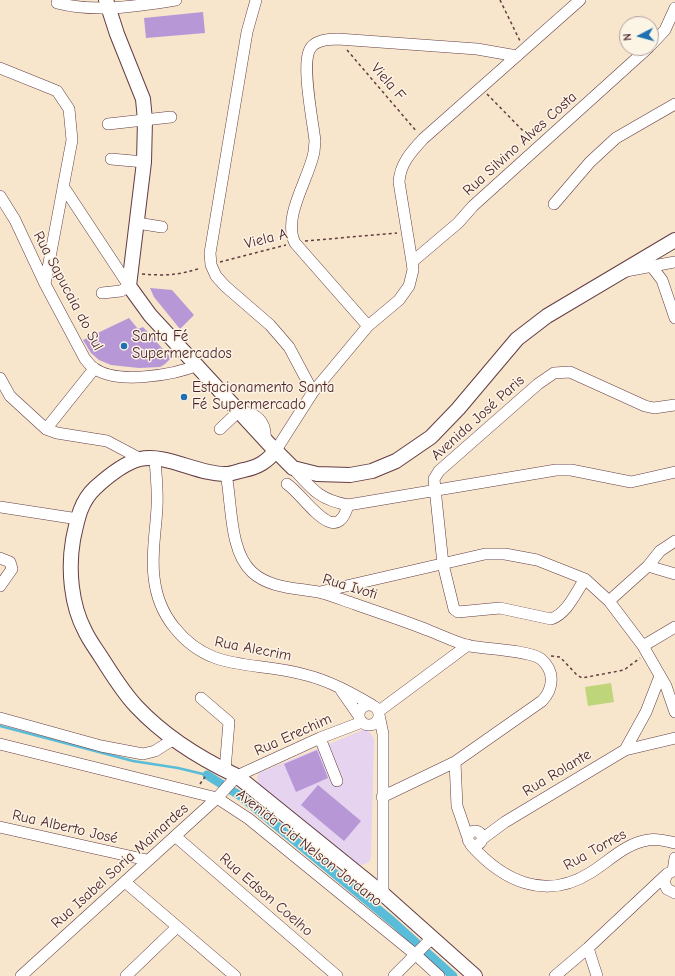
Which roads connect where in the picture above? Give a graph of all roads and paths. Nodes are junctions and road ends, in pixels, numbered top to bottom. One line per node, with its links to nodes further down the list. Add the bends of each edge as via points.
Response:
1 (176, 0): 6 (street)
2 (256, 0): 32 (street, via 247,32 211,246)
3 (500, 0): 10 (path)
4 (580, 0): 10 (street)
5 (57, 3): 6 (street, via 67,6)
6 (107, 4): 16 (main road, via 142,99)
7 (675, 8): 8 (street)
8 (659, 36)
9 (338, 39): 10 (street); 18 (path, Viela F); 29 (street, via 319,41 310,48 307,55 306,69 315,141 314,152 291,221)
10 (520, 53): 13 (street)
11 (639, 56): 19 (street, Rua Silvino Alves Costa)
12 (0, 68): 22 (street, via 57,91 65,100 72,119 72,140)
13 (482, 88): 18 (street); 19 (path)
14 (675, 104): 24 (street, via 616,138 585,168)
15 (171, 117): 16 (street)
16 (146, 120): 17 (street); 21 (main road)
17 (108, 124)
18 (424, 139): 27 (street, via 409,155 400,174 401,204)
19 (539, 147): 31 (street, Rua Silvino Alves Costa)
20 (111, 158): 21 (street)
21 (144, 162): 25 (main road)
22 (63, 186): 35 (street); 36 (street)
23 (0, 196): 36 (street, Rua Sapucaia do Sul)
24 (554, 204)
25 (137, 223): 26 (street); 35 (main road)
26 (162, 227)
27 (407, 232): 29 (path, Viela A); 31 (street)
28 (675, 240): 34 (main road)
29 (294, 243): 32 (path, Viela A); 39 (street)
30 (674, 261): 33 (street)
31 (412, 262): 39 (street, via 409,286 399,300)
32 (211, 265): 35 (path, Viela A, via 178,275); 43 (street, via 224,286 270,325 289,347)
33 (652, 267): 34 (street); 38 (street, via 662,280)
34 (622, 272): 52 (main road, via 547,316 517,339 458,410 431,437 396,462 372,471 350,475 317,474)
35 (130, 280): 37 (street, via 121,291); 40 (main road, via 150,315)
36 (45, 284): 41 (street, Rua Sapucaia do Sul, via 85,359)
37 (102, 293)
38 (675, 318)
39 (368, 326): 43 (street)
40 (198, 365): 41 (street, Rua Sapucaia do Sul, via 157,376 113,375); 46 (main road)
41 (94, 369): 47 (street)
42 (0, 378): 44 (street)
43 (313, 392): 49 (street)
44 (3, 393): 47 (street)
45 (675, 406): 56 (street, Avenida José Paris, via 645,406 570,372 554,373 538,384 440,471 434,479)
46 (239, 411): 48 (street); 49 (main road)
47 (46, 429): 50 (street, via 107,441)
48 (220, 429)
49 (276, 450): 52 (main road); 54 (main road, via 268,460 256,468)
50 (141, 459): 51 (main road); 59 (main road, Avenida Cid Nelson Jordano, via 120,469 94,489 83,503)
51 (155, 459): 54 (main road); 75 (street, Rua Alecrim, via 157,505 154,577 158,598 166,616 184,640 203,654 229,662 298,673)
52 (293, 468): 57 (street, via 314,491 326,499)
53 (675, 472): 56 (street, via 631,482 571,470 556,470)
54 (226, 474): 67 (street, Rua Ivoti, via 236,545 244,563 264,580 282,586)
55 (287, 484): 57 (street, via 326,522 340,521 345,517)
56 (434, 490): 57 (street); 62 (street)
57 (348, 505)
58 (0, 507): 59 (street)
59 (78, 519): 83 (main road, Avenida Cid Nelson Jordano, via 71,553 72,590 85,631 130,700)
60 (675, 541): 63 (street, via 664,548)
61 (5, 560): 66 (street, via 12,569)
62 (443, 564): 65 (street, via 485,554 505,554 537,560); 65 (street, via 452,605 458,612 500,608 551,619 564,610); 67 (street)
63 (648, 566): 64 (street); 68 (street)
64 (675, 574)
65 (585, 579): 68 (street)
66 (0, 586)
67 (320, 592): 70 (street, Rua Ivoti)
68 (609, 601): 71 (street)
69 (675, 627): 71 (street)
70 (468, 645): 72 (street, Rua Ivoti); 77 (street)
71 (646, 649): 72 (path, via 624,670 582,678 560,657); 73 (street)
72 (540, 658): 87 (street, via 550,670 552,679 549,695)
73 (660, 676): 74 (street); 86 (street, via 646,712)
74 (670, 684): 78 (street)
75 (340, 687): 77 (street, Rua Alecrim); 80 (street)
76 (201, 698): 89 (street, via 229,722)
77 (377, 711): 80 (street, via 376,723); 80 (street, via 363,708); 85 (street, via 382,734)
78 (675, 712)
79 (0, 718): 83 (street, via 101,746 143,754 155,751)
80 (364, 721): 81 (street, Rua Erechim); 85 (street, via 375,730)
81 (320, 738): 89 (street, Rua Erechim); 90 (street)
82 (675, 738): 86 (street)
83 (174, 739): 89 (main road, Avenida Cid Nelson Jordano)
84 (0, 744): 92 (street, Avenida Cid Nelson Jordano)
85 (382, 750): 93 (street)
86 (625, 750): 96 (street, Rua Rolante)
87 (455, 762): 93 (street); 96 (street, Rua Torres, via 457,806)
88 (209, 772): 91 (path)
89 (231, 776): 92 (street, Rua Isabel Soria Mainardes); 103 (main road, Avenida Cid Nelson Jordano)
90 (337, 781)
91 (202, 782)
92 (220, 795): 95 (street, Rua Isabel Soria Mainardes); 106 (street, Avenida Cid Nelson Jordano)
93 (382, 796): 103 (street)
94 (0, 827): 99 (street, Rua Alberto José)
95 (175, 836): 99 (street, Rua Isabel Soria Mainardes); 111 (street, Rua Edson Coelho)
96 (476, 838): 97 (street, Rua Torres, via 492,864 520,882 545,887 568,883 588,874 634,844 649,839)
97 (674, 845)
98 (675, 858): 100 (street)
99 (147, 860): 101 (street, Rua Isabel Soria Mainardes)
100 (671, 872): 102 (street, via 665,886); 104 (street)
101 (125, 882): 105 (street); 108 (street, Rua Isabel Soria Mainardes)
102 (673, 893): 104 (street, via 657,893)
103 (383, 894): 106 (main road, Avenida Cid Nelson Jordano)
104 (640, 900): 107 (street)
105 (177, 927): 109 (street); 110 (street)
106 (423, 947): 112 (street); 113 (street, Avenida Cid Nelson Jordano); 114 (main road, Avenida Cid Nelson Jordano)
107 (588, 948): 115 (street); 116 (street)
108 (21, 976)
109 (126, 976)
110 (235, 976)
111 (337, 976)
112 (394, 976)
113 (439, 976)
114 (475, 976)
115 (555, 976)
116 (597, 976)

